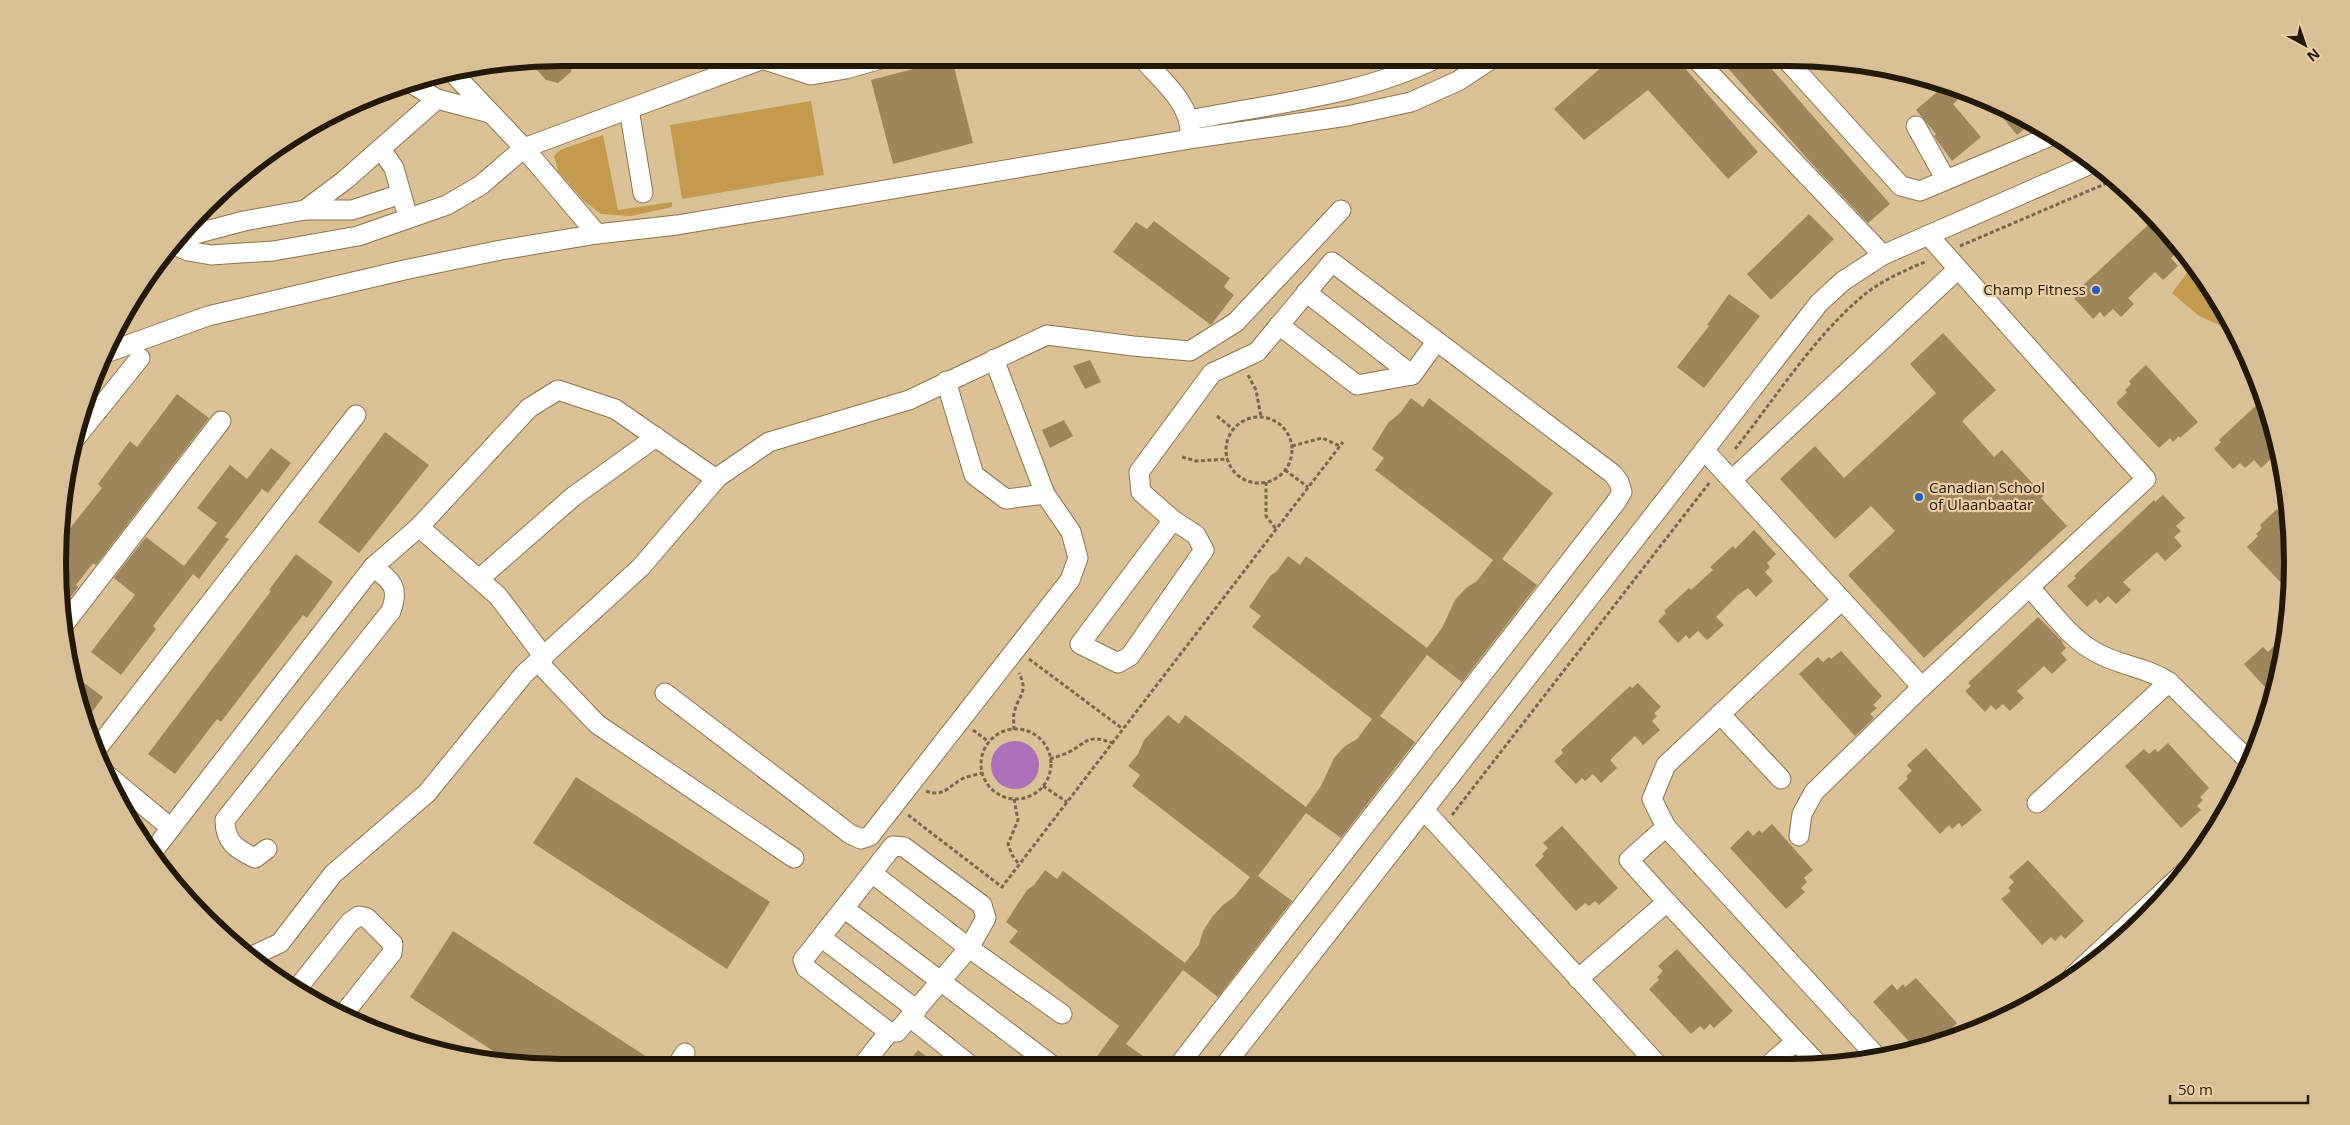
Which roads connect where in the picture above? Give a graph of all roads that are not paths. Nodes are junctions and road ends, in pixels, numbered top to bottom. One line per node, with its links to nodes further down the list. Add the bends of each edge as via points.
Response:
1 (743, 66): 12 (street)
2 (786, 66): 3 (street, via 811,75)
3 (856, 66)
4 (1149, 66): 14 (street, via 1180,101)
5 (1419, 66): 14 (street, via 1389,79 1352,88)
6 (1481, 66): 17 (street, via 1458,81 1411,102 1347,116)
7 (1703, 66): 31 (street)
8 (1793, 66): 21 (street, via 1900,186 1920,191)
9 (457, 78): 13 (street)
10 (420, 88): 11 (street)
11 (437, 98): 13 (street); 18 (street)
12 (629, 109): 19 (street); 23 (street)
13 (490, 114): 19 (street)
14 (1190, 120): 17 (street)
15 (1916, 126): 21 (street)
16 (2045, 138): 21 (street)
17 (1190, 140): 27 (street, via 677,225)
18 (381, 148): 22 (street, via 394,168); 24 (street)
19 (524, 148): 26 (street, via 480,185 447,206); 27 (street)
20 (2086, 166): 28 (street)
21 (1946, 180)
22 (401, 194): 24 (street, via 352,210); 26 (street)
23 (643, 194)
24 (305, 210): 29 (street, via 244,221)
25 (1341, 210): 38 (street, via 1236,322 1190,351 1047,335)
26 (408, 219): 30 (street, via 358,236 273,251 211,256)
27 (597, 234): 36 (street, via 404,270 208,316)
28 (1928, 236): 31 (street); 32 (street)
29 (188, 237)
30 (179, 247)
31 (1883, 255): 45 (street, via 1843,281 1819,303)
32 (1958, 269): 47 (street); 53 (street, via 2146,478)
33 (1306, 292): 34 (street); 35 (street, via 1332,262); 39 (street)
34 (1279, 325): 39 (street, via 1357,385); 49 (street, via 1257,352 1212,373 1139,472 1141,492)
35 (1436, 342): 39 (street); 92 (street, via 1612,474 1622,492)
36 (114, 350)
37 (140, 358): 43 (street)
38 (994, 359): 40 (street); 48 (street)
39 (1412, 376)
40 (946, 381): 46 (street, via 908,400 769,442); 48 (street, via 974,475 1006,499)
41 (356, 415): 61 (street)
42 (222, 420): 55 (street)
43 (86, 425)
44 (656, 437): 46 (street); 50 (street, via 615,409 558,390 529,408); 52 (street, via 574,496)
45 (1704, 450): 47 (street); 66 (street)
46 (716, 479): 56 (street, via 642,567)
47 (1732, 480): 54 (street)
48 (1045, 494): 59 (street, via 1071,532 1078,558 1070,580 870,836 861,839 850,834)
49 (1174, 520): 49 (street, via 1104,613 1080,644 1118,662 1130,656 1204,550 1196,534)
50 (420, 527): 51 (street); 52 (street)
51 (373, 566): 68 (street); 71 (street, via 395,588 391,611 225,820 225,834 238,851 255,858)
52 (479, 579): 56 (street, via 498,596)
53 (2030, 588): 57 (street, via 2080,642 2122,664 2154,672); 58 (street)
54 (1842, 600): 58 (street); 60 (street)
55 (69, 618)
56 (541, 659): 72 (street, via 597,724); 78 (street, via 524,674 426,793 333,874 280,943)
57 (2170, 682): 62 (street); 65 (street)
58 (1922, 687): 69 (street, via 1814,792 1802,814)
59 (665, 693)
60 (1720, 714): 63 (street); 67 (street, via 1666,764 1652,799)
61 (101, 744)
62 (2244, 756)
63 (1781, 779)
64 (118, 784): 68 (street)
65 (2037, 804)
66 (1424, 810): 79 (street); 93 (street)
67 (1666, 827): 74 (street, via 1629,860); 87 (street)
68 (171, 828): 70 (street)
69 (1799, 836)
70 (156, 847)
71 (267, 849)
72 (794, 858)
73 (872, 873): 75 (street); 77 (street); 77 (street, via 893,846 904,847 982,905 986,918)
74 (1667, 902): 79 (street); 86 (street)
75 (845, 909): 76 (street); 80 (street)
76 (822, 938): 83 (street); 85 (street, via 803,960 806,968)
77 (969, 948): 80 (street); 84 (street)
78 (256, 953)
79 (1578, 979): 94 (street)
80 (942, 982): 83 (street); 91 (street)
81 (301, 984): 82 (street, via 350,922 358,916 367,918 393,944 392,953)
82 (347, 1010)
83 (914, 1014): 85 (street, via 897,1032); 90 (street)
84 (1062, 1014)
85 (889, 1032): 89 (street)
86 (1796, 1041): 88 (street); 95 (street)
87 (1872, 1051)
88 (1812, 1058)
89 (868, 1059)
90 (963, 1059)
91 (1044, 1059)
92 (1184, 1059)
93 (1230, 1059)
94 (1652, 1059)
95 (1776, 1059)

